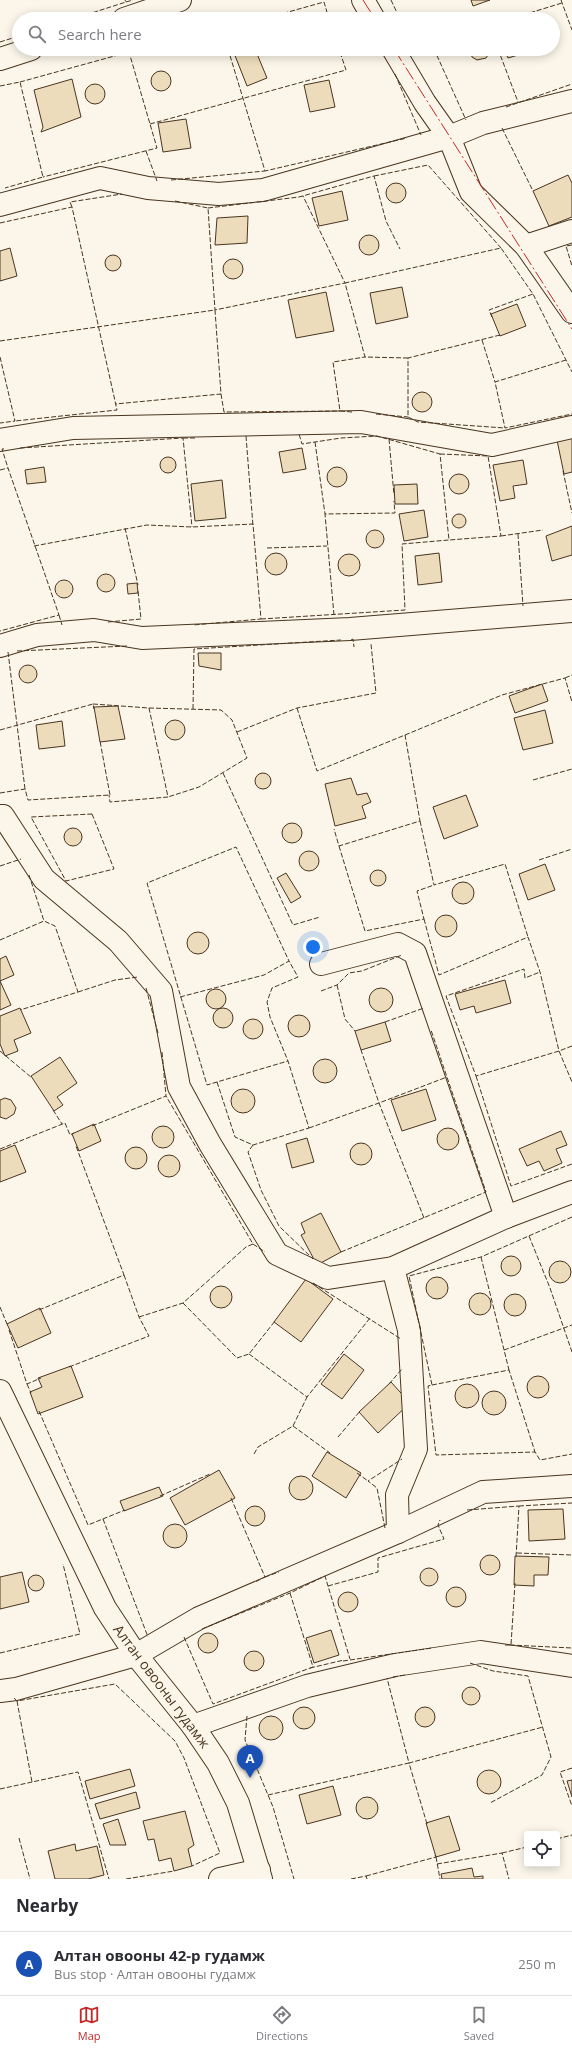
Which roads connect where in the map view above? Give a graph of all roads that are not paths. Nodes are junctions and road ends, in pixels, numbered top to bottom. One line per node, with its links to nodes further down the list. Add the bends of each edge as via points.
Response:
1 (180, 0): 3 (street)
2 (363, 0): 4 (street)
3 (145, 12)
4 (370, 12)
5 (12, 55): 7 (street)
6 (397, 56): 9 (street)
7 (0, 59)
8 (572, 101): 9 (street, via 483,123)
9 (449, 137): 10 (street, via 263,190 219,194 148,188 100,178); 12 (street, via 471,192)
10 (0, 205)
11 (572, 231): 12 (street)
12 (526, 246): 13 (street)
13 (572, 312)
14 (572, 427): 15 (street, via 492,445 361,422 73,428)
15 (0, 440)
16 (572, 611): 17 (street, via 350,629 150,637 94,630 36,635)
17 (0, 646)
18 (0, 816): 22 (street, via 3,816 44,879 118,941 161,990 179,1087 210,1144 277,1254 328,1278)
19 (321, 964): 21 (street, via 398,944 415,953)
20 (572, 1192): 21 (street)
21 (506, 1217): 22 (street)
22 (393, 1268): 25 (street, via 409,1330 416,1449 397,1494)
23 (0, 1390): 26 (street, Алтан овооны гудамж, via 105,1608)
24 (572, 1486): 25 (street, via 483,1492)
25 (398, 1532): 26 (street, via 199,1618)
26 (136, 1655): 28 (street); 29 (street, Алтан овооны гудамж)
27 (572, 1666): 29 (street, via 481,1652 395,1665 307,1686)
28 (0, 1691)
29 (193, 1726): 30 (street, Алтан овооны гудамж, via 218,1762 238,1803)
30 (260, 1875): 31 (street)
31 (220, 1879)

